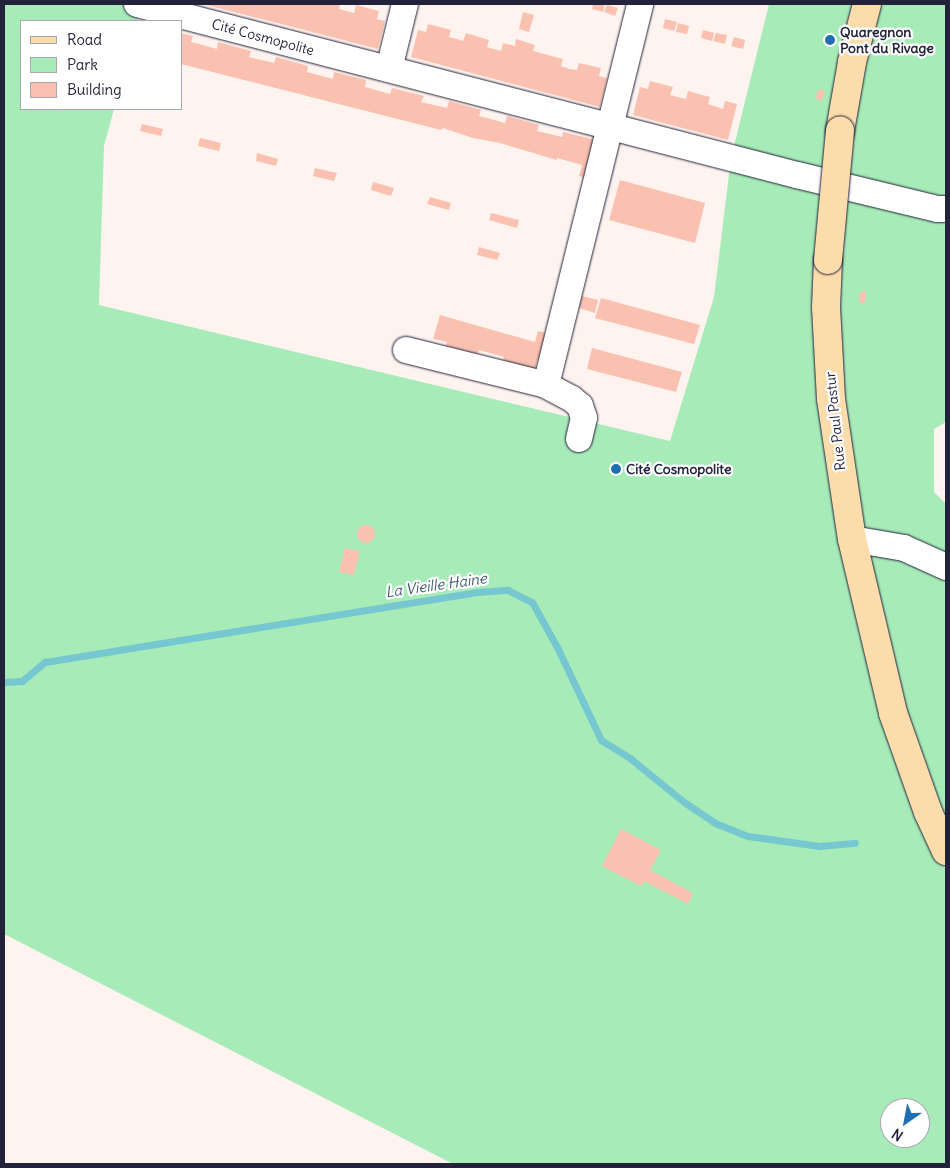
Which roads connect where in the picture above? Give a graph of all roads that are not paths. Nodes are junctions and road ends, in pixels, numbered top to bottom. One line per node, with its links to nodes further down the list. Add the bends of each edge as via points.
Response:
1 (137, 4): 5 (street, Cité Cosmopolite)
2 (405, 4): 5 (street)
3 (640, 4): 6 (street)
4 (867, 4): 11 (main road, Rue Paul Pastur, bridge, via 852,62 840,131 826,307 831,399)
5 (389, 69): 6 (street, Cité Cosmopolite)
6 (610, 126): 7 (street, Cité Cosmopolite); 9 (street)
7 (944, 212)
8 (406, 350): 9 (street)
9 (546, 384): 10 (street, via 580,406 584,418)
10 (580, 439)
11 (852, 539): 12 (street, via 904,548); 13 (main road, Rue Paul Pastur, via 893,713)
12 (946, 567)
13 (941, 840)

